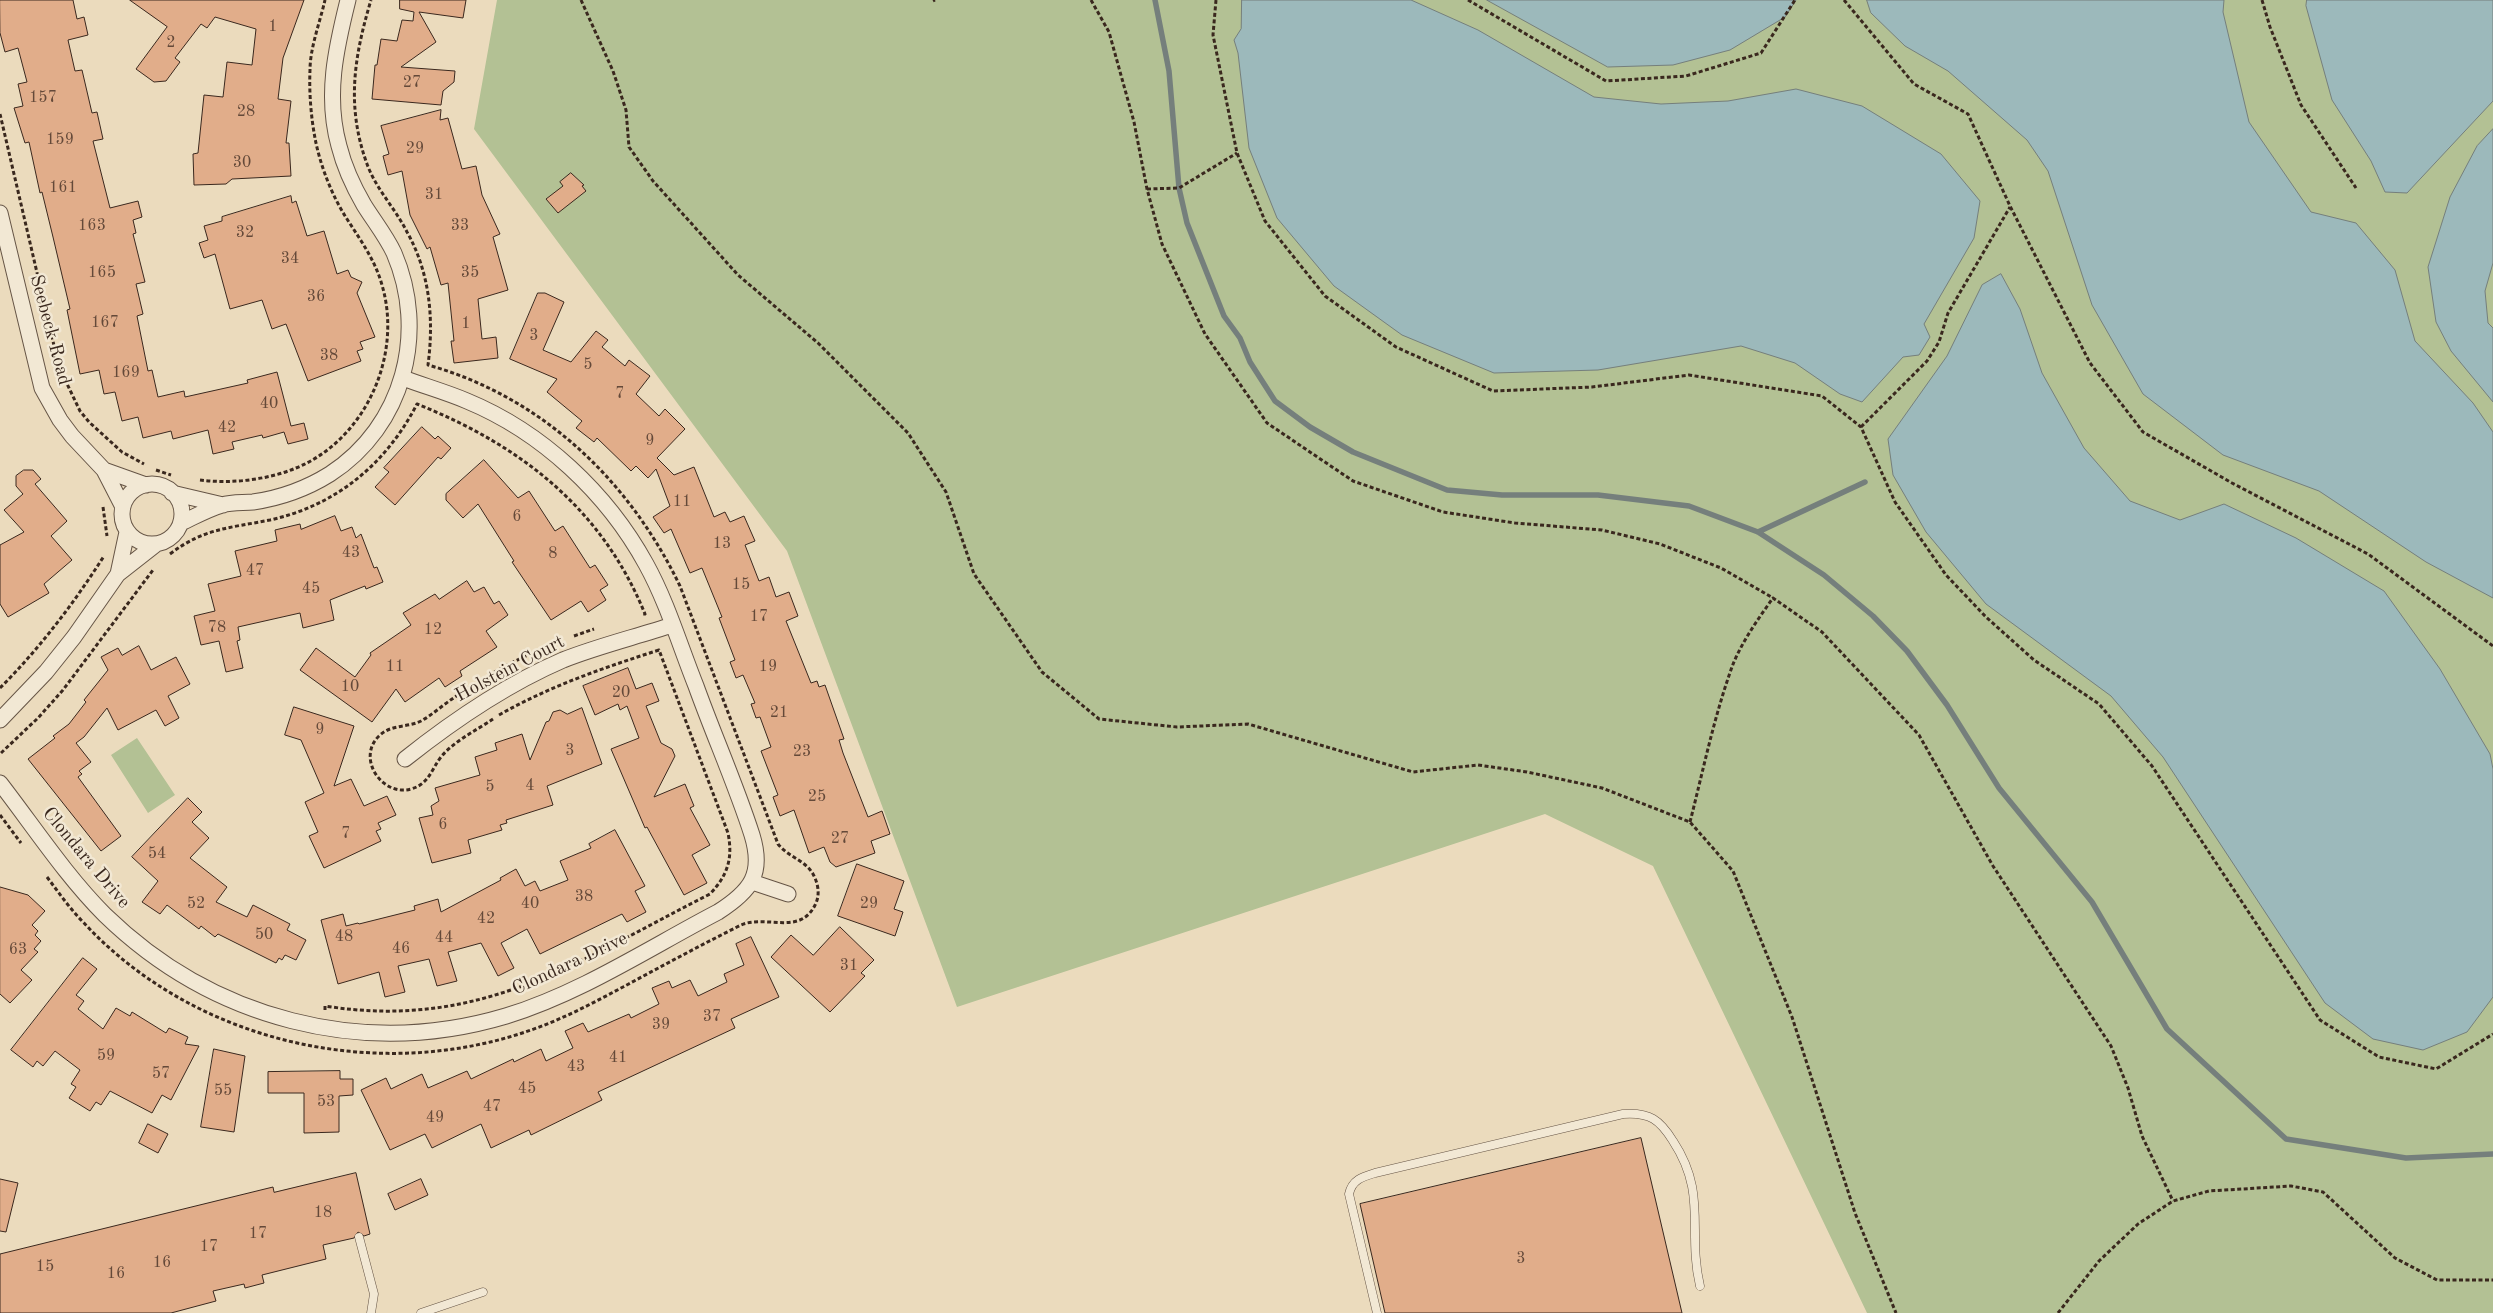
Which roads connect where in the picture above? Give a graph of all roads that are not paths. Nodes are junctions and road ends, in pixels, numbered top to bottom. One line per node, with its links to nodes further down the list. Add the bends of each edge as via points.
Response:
1 (348, 0): 3 (street, via 332,74 334,126 353,184 393,251 404,283 410,325)
2 (0, 213): 4 (street, Seebeck Road, via 42,388 72,436)
3 (403, 378): 8 (street, via 374,434 330,474 275,498); 13 (street, via 490,412 537,441 573,471 598,496 632,541)
4 (104, 470): 5 (street, Seebeck Road); 7 (street, Seebeck Road)
5 (146, 485): 6 (street, via 164,486); 7 (street, via 129,494)
6 (172, 493): 8 (street); 9 (street, via 181,507)
7 (122, 505): 10 (street, via 122,520)
8 (223, 505): 9 (street)
9 (181, 523): 11 (street, via 171,538)
10 (127, 532): 11 (street, via 137,541); 12 (street)
11 (155, 545): 12 (street)
12 (118, 574): 14 (street, via 46,672)
13 (672, 625): 15 (street, Holstein Court, via 539,671 475,706); 17 (street, via 752,835 757,860)
14 (0, 720)
15 (405, 758)
16 (0, 783): 17 (street, Clondara Drive, via 94,903 136,943 213,993 293,1021 324,1028 411,1033 443,1030 507,1015 563,994 718,912 740,897)
17 (752, 882): 18 (street)
18 (788, 894)
19 (359, 1237): 22 (lane, via 374,1294)
20 (1700, 1286): 24 (lane, via 1695,1263 1696,1203 1687,1165 1663,1126 1639,1113 1624,1114 1375,1173 1355,1181 1349,1194)
21 (483, 1292): 23 (lane)
22 (371, 1313)
23 (421, 1313)
24 (1377, 1313)

